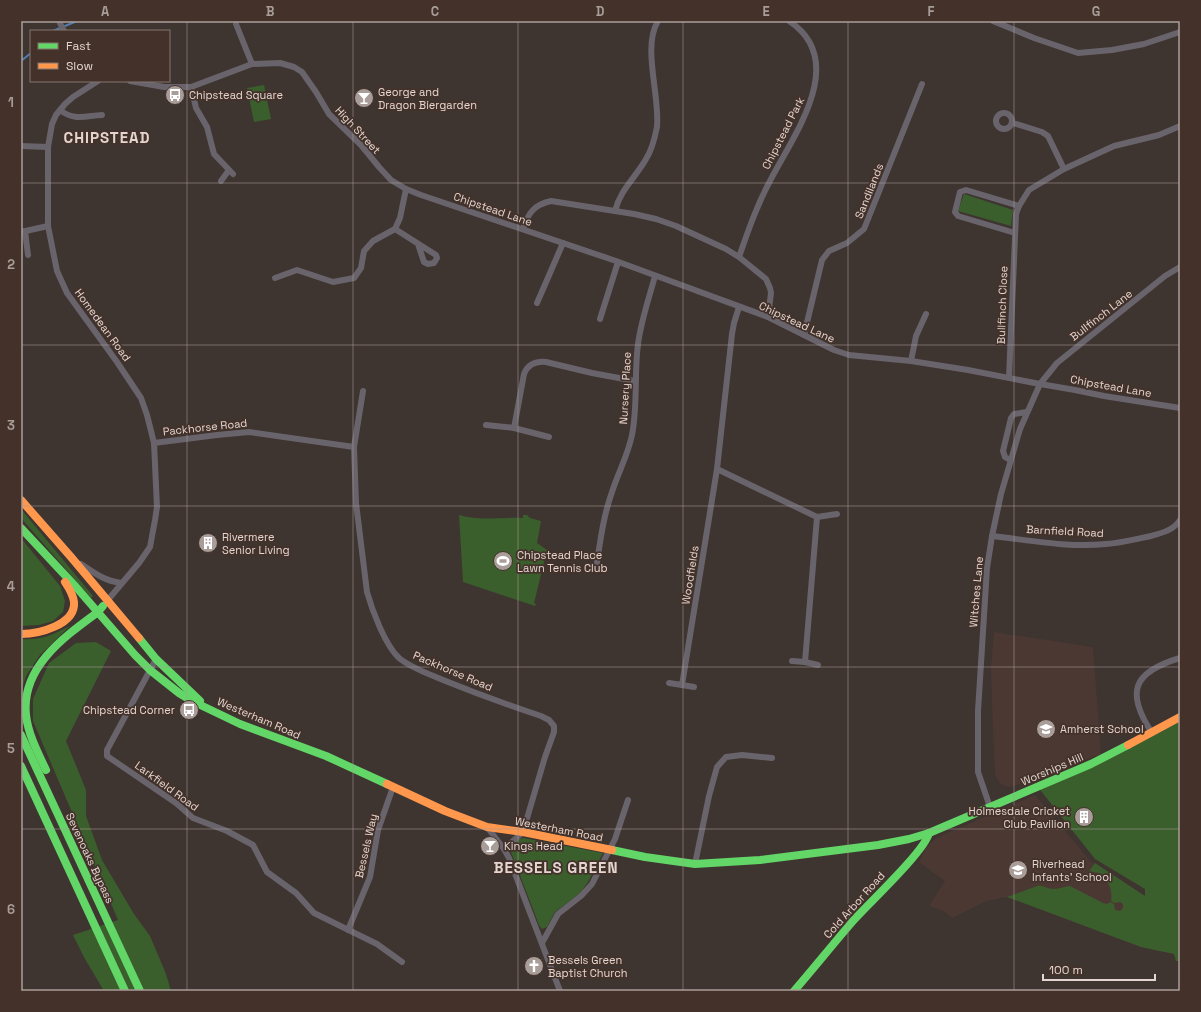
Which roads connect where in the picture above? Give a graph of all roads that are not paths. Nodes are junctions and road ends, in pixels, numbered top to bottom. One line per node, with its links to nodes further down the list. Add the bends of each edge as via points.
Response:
1 (658, 21): 22 (street, via 651,46 656,95 656,128 647,157 620,195)
2 (789, 21): 31 (street, Chipstead Park, via 800,30 812,48 816,58 816,84 811,101 763,195)
3 (993, 21): 5 (street, via 1078,53 1125,48)
4 (236, 24): 6 (street)
5 (1180, 32)
6 (252, 64): 10 (street, High Street); 19 (street, High Street, via 287,64 302,72 329,114 361,145 391,180)
7 (96, 82): 11 (street, Homedean Road, via 73,97)
8 (136, 82): 10 (street, High Street, via 164,87)
9 (922, 84): 41 (street, Sandilands, via 864,229 847,243 829,251 822,260)
10 (192, 87): 18 (street, via 196,108 207,126 214,154 231,172)
11 (60, 110): 12 (street, via 73,118); 16 (street, Homedean Road, via 52,124)
12 (102, 115)
13 (1013, 123): 17 (street, via 1048,136)
14 (1180, 126): 17 (street, Bullfinch Close, via 1159,135 1114,146)
15 (21, 146): 16 (street)
16 (48, 147): 23 (street, Homedean Road)
17 (1064, 169): 21 (street, Bullfinch Close, via 1029,190)
18 (221, 181)
19 (406, 189): 20 (street, High Street); 24 (street)
20 (421, 195): 25 (street, Chipstead Lane)
21 (1019, 206): 27 (street, Bullfinch Close); 27 (street, via 966,190 960,192 954,212 958,216)
22 (615, 211): 25 (street, via 551,201 534,208); 31 (street, via 656,219 676,226)
23 (48, 226): 26 (street); 52 (street, Homedean Road, via 57,271 67,293 141,398)
24 (395, 229): 29 (street); 35 (street, via 374,241 364,251 361,268 354,278 333,282 297,270)
25 (523, 229): 28 (street, Chipstead Lane)
26 (23, 231): 30 (street)
27 (1015, 233): 43 (street, Bullfinch Close)
28 (563, 243): 32 (street, Chipstead Lane); 36 (street)
29 (418, 244)
30 (28, 255)
31 (739, 257): 39 (street, via 768,283 771,300)
32 (618, 262): 34 (street, Chipstead Lane); 40 (street)
33 (1180, 267): 45 (street, Bullfinch Lane, via 1165,276 1057,363)
34 (655, 276): 37 (street, Chipstead Lane); 44 (street, Nursery Place, via 638,343)
35 (275, 278)
36 (537, 303)
37 (739, 308): 39 (street, Chipstead Lane); 55 (street, Woodfields, via 732,334)
38 (926, 314): 42 (street, via 916,336)
39 (768, 317): 41 (street, Chipstead Lane)
40 (600, 319)
41 (804, 335): 42 (street, Chipstead Lane, via 849,355)
42 (911, 361): 43 (street, Chipstead Lane)
43 (1010, 378): 45 (street, Chipstead Lane)
44 (635, 381): 50 (street, via 539,361 526,369 524,374); 66 (street, Nursery Place, via 632,436 606,509)
45 (1040, 384): 47 (street, Chipstead Lane); 48 (street, Witches Lane)
46 (362, 390): 53 (street, Packhorse Road)
47 (1180, 408)
48 (1027, 412): 54 (street, Witches Lane); 54 (street, via 1014,414 1010,422 1003,454)
49 (486, 425): 50 (street)
50 (514, 428): 51 (street)
51 (549, 437)
52 (154, 443): 53 (street, Packhorse Road, via 249,432); 67 (street, Homedean Road, via 157,507 150,547)
53 (354, 447): 91 (street, Packhorse Road, via 356,503 367,592 371,606 399,658 464,689 541,716 554,726)
54 (1010, 460): 63 (street, Witches Lane)
55 (717, 469): 60 (street); 78 (street, Woodfields)
56 (21, 495): 58 (main road)
57 (21, 500): 58 (main road, Westerham Road)
58 (30, 510): 64 (main road, Westerham Road)
59 (837, 514): 60 (street)
60 (817, 517): 74 (street)
61 (1180, 520): 63 (street, Barnfield Road, via 1177,525 1162,532 1105,544 1075,544)
62 (21, 528): 65 (main road, Westerham Road)
63 (992, 536): 88 (street, Witches Lane, via 987,568 978,711 978,772)
64 (71, 557): 67 (street, via 101,577); 68 (main road, Westerham Road)
65 (54, 565): 69 (main road, Westerham Road); 70 (main road, via 72,596 74,606 71,614 63,622 49,629)
66 (596, 569)
67 (121, 583): 68 (street)
68 (107, 601): 69 (main road); 72 (main road, Westerham Road)
69 (98, 612): 76 (main road, Westerham Road); 89 (main road, via 40,664 30,682 26,697 29,729 54,790)
70 (21, 634)
71 (1180, 658): 82 (street, via 1152,669 1136,690 1139,712)
72 (156, 659): 76 (street, Larkfield Road); 80 (main road, Westerham Road)
73 (792, 660): 74 (street)
74 (805, 662): 75 (street)
75 (818, 665)
76 (150, 670): 80 (main road, Westerham Road, via 179,693); 96 (street, Larkfield Road, via 107,750 107,756 176,803 193,818 227,831 253,845 267,872 296,892 314,913)
77 (669, 683): 78 (street)
78 (682, 685): 79 (street)
79 (694, 687)
80 (206, 707): 86 (main road, Westerham Road, via 240,724 326,756)
81 (1180, 717): 82 (main road, Worships Hill)
82 (1152, 733): 88 (main road, Worships Hill, via 1092,764)
83 (21, 734): 89 (main road, Sevenoaks Bypass)
84 (772, 758): 95 (street, via 742,755 726,757 717,767)
85 (21, 766): 99 (main road)
86 (393, 787): 90 (main road, Westerham Road); 96 (street, Bessels Way, via 378,830 370,877)
87 (628, 800): 94 (street)
88 (990, 807): 92 (main road, Worships Hill)
89 (63, 826): 100 (main road, Sevenoaks Bypass)
90 (487, 827): 91 (main road, Westerham Road); 93 (street)
91 (523, 832): 93 (street); 94 (main road, Westerham Road)
92 (929, 833): 95 (main road, Westerham Road, via 878,845 760,860); 102 (main road, Cold Arbor Road, via 914,856 854,920)
93 (504, 849): 97 (street)
94 (610, 850): 95 (main road, Westerham Road); 97 (street, via 592,884 558,914)
95 (695, 864)
96 (348, 930): 98 (street, via 377,944)
97 (542, 943): 101 (street)
98 (402, 962)
99 (125, 991)
100 (140, 991)
101 (560, 991)
102 (794, 991)

